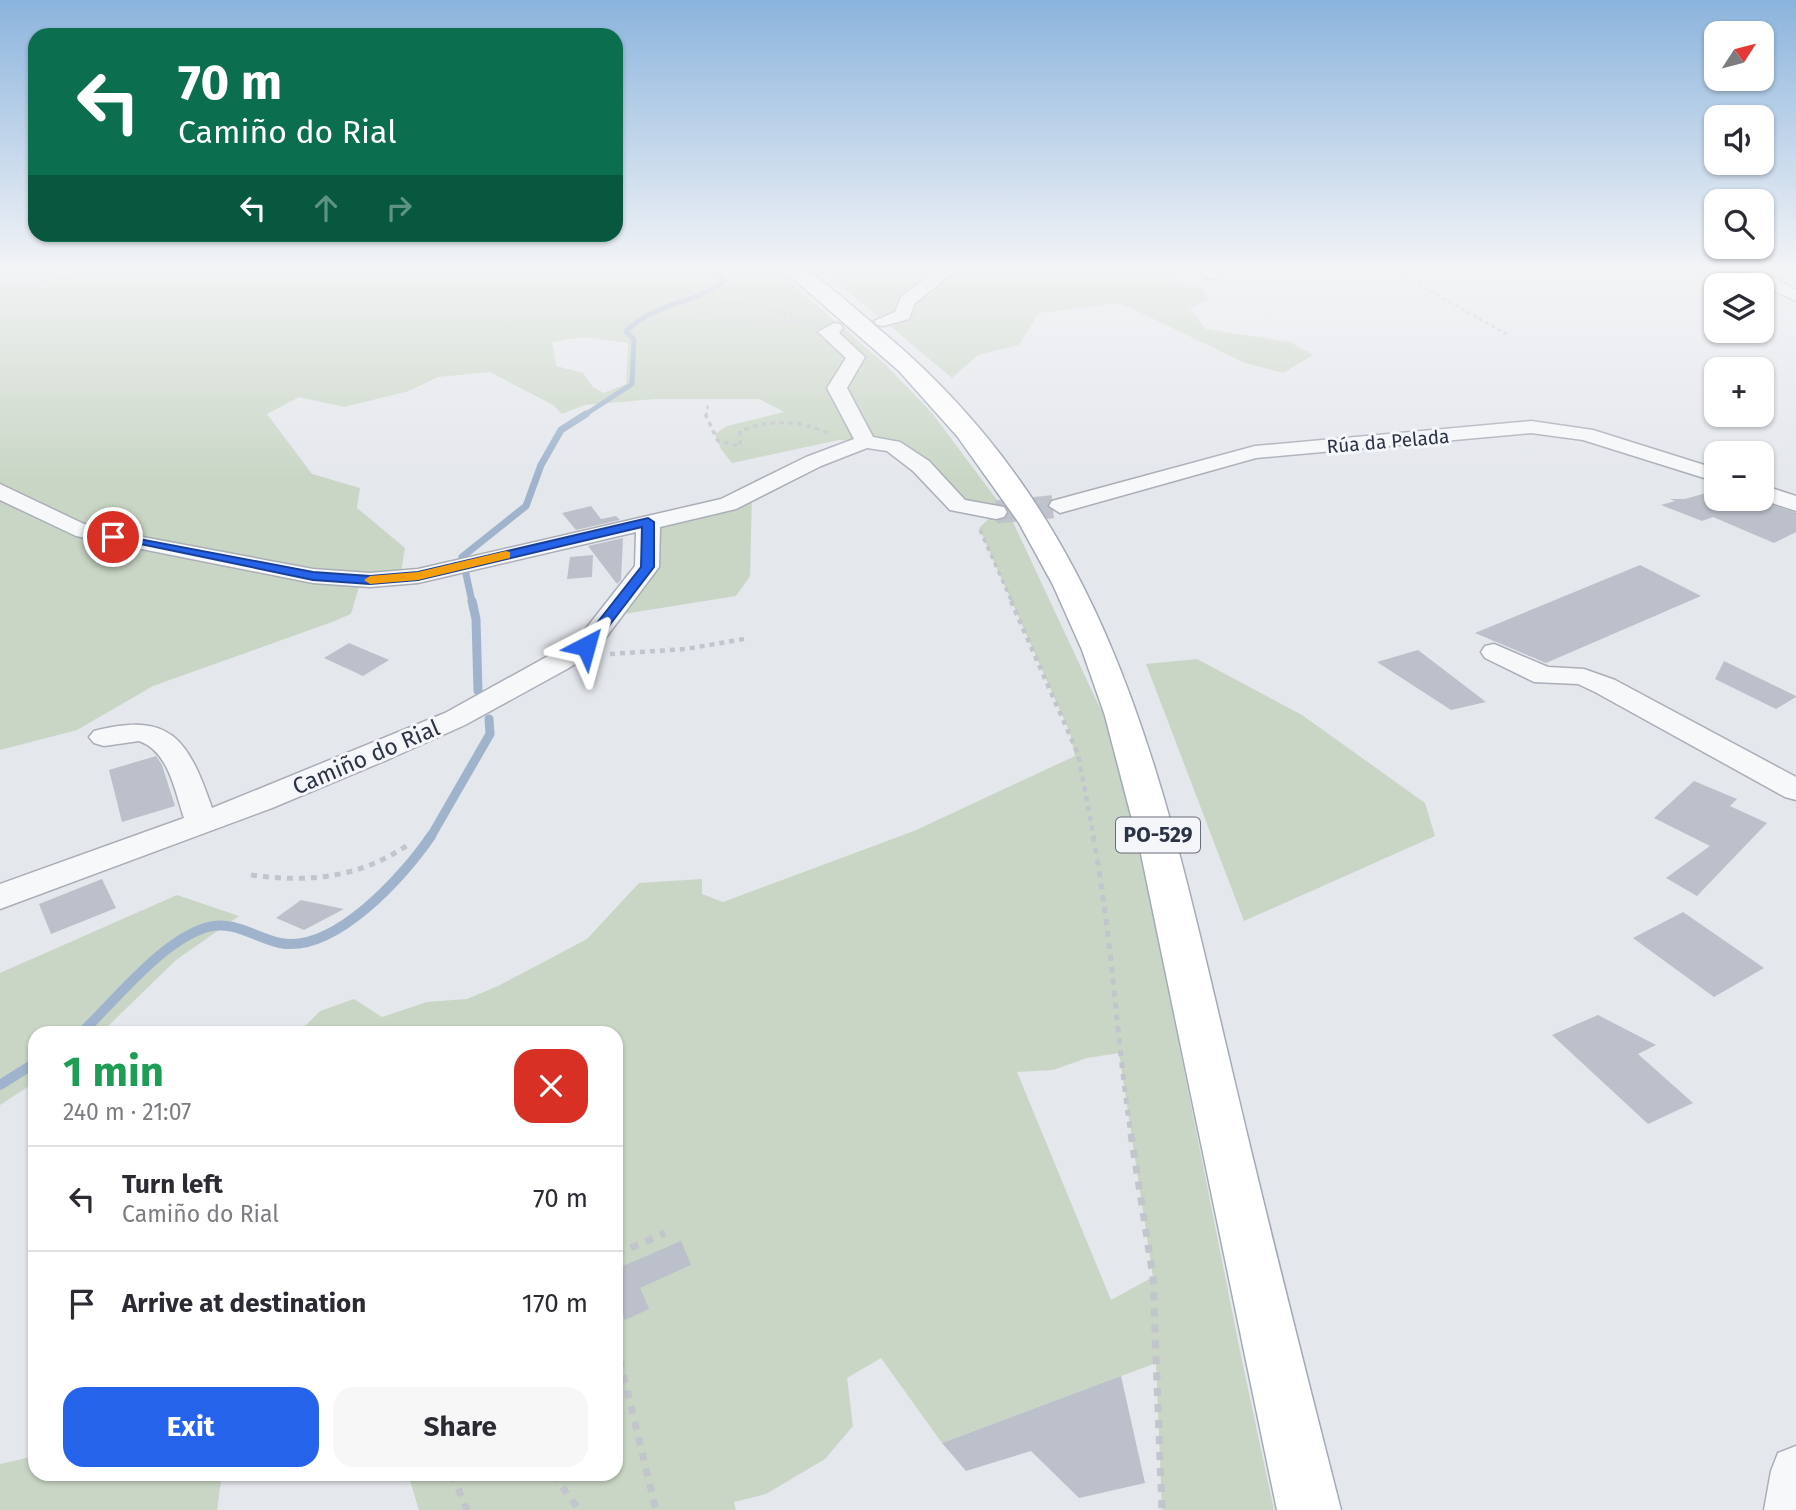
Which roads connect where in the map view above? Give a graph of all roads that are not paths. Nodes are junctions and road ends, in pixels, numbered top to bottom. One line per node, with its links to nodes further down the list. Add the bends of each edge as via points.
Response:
1 (837, 337): 3 (street, via 856,357 837,388)
2 (875, 337): 17 (main road, PO-529, via 956,419 1033,523 1078,603 1108,679 1158,834)
3 (866, 442): 9 (street, via 893,446 922,466 958,505); 10 (street, via 840,448 728,504)
4 (1704, 471): 8 (street, Rúa da Pelada, via 1586,434 1531,427 1255,452)
5 (0, 491): 10 (street, via 76,529 313,576 370,580 418,576)
6 (1774, 496): 7 (street)
7 (1796, 504)
8 (1060, 506)
9 (996, 512)
10 (648, 522): 14 (street, Camiño do Rial, via 648,567 586,646 455,719)
11 (1494, 652): 13 (street, via 1544,676 1584,677 1605,686)
12 (104, 737): 14 (street, via 142,732 162,739 174,753)
13 (1796, 790)
14 (202, 823): 15 (street, Camiño do Rial)
15 (0, 897)
16 (1796, 1471): 18 (street)
17 (1309, 1510)
18 (1790, 1510)

